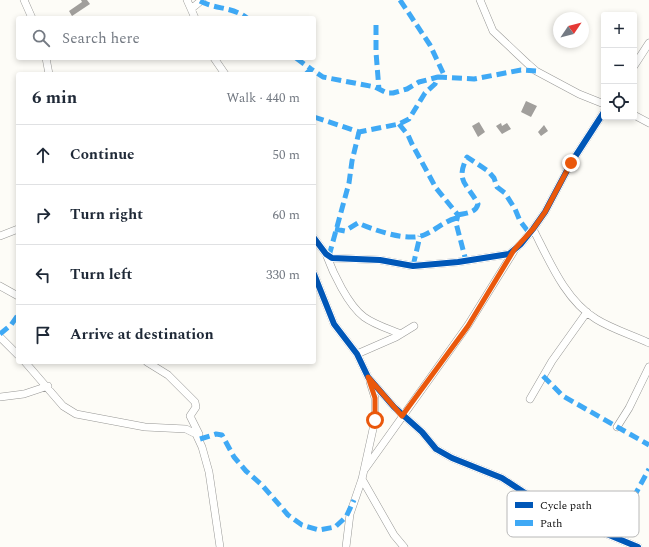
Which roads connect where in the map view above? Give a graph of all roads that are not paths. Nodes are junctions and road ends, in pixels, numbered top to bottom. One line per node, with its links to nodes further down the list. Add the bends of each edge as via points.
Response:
1 (24, 0): 6 (street)
2 (187, 0): 5 (street)
3 (202, 0): 5 (street)
4 (480, 0): 14 (street, via 493,32 536,71)
5 (191, 9): 7 (street)
6 (31, 16)
7 (194, 16)
8 (649, 43): 11 (street)
9 (46, 60): 12 (street)
10 (215, 60): 13 (street)
11 (637, 61)
12 (48, 72)
13 (224, 72)
14 (601, 103)
15 (601, 117): 18 (street)
16 (637, 117): 17 (street)
17 (649, 123)
18 (533, 229): 22 (street); 27 (street, via 564,286)
19 (16, 230): 20 (street)
20 (0, 236)
21 (316, 241): 23 (street)
22 (514, 250): 23 (street, via 502,256 413,266 380,260 339,259); 41 (street, via 468,326)
23 (326, 254): 29 (street, via 347,296 360,313 374,323)
24 (316, 279): 33 (street, via 334,324)
25 (0, 286): 26 (street)
26 (16, 295)
27 (588, 312): 31 (street, via 596,319); 40 (street, via 552,361)
28 (414, 326): 29 (street)
29 (401, 334): 33 (street)
30 (0, 337): 32 (street)
31 (649, 343)
32 (16, 352)
33 (357, 354): 37 (street)
34 (26, 364): 38 (street)
35 (150, 364): 43 (street, via 168,375 195,402 196,407 190,416)
36 (649, 367): 42 (street, via 629,408)
37 (368, 377): 41 (street); 44 (street, via 375,398 375,420)
38 (48, 386): 39 (street, via 24,394); 43 (street, via 63,406 76,414 145,427 186,429 196,434)
39 (0, 397)
40 (530, 399)
41 (402, 416): 44 (street); 46 (street, via 422,432 442,454 491,473)
42 (616, 427)
43 (200, 440): 48 (street, via 212,488)
44 (364, 469): 45 (street)
45 (362, 479): 49 (street, via 350,514); 50 (street, via 394,535)
46 (523, 491)
47 (613, 537): 51 (street)
48 (220, 547)
49 (346, 547)
50 (404, 547)
51 (638, 547)

